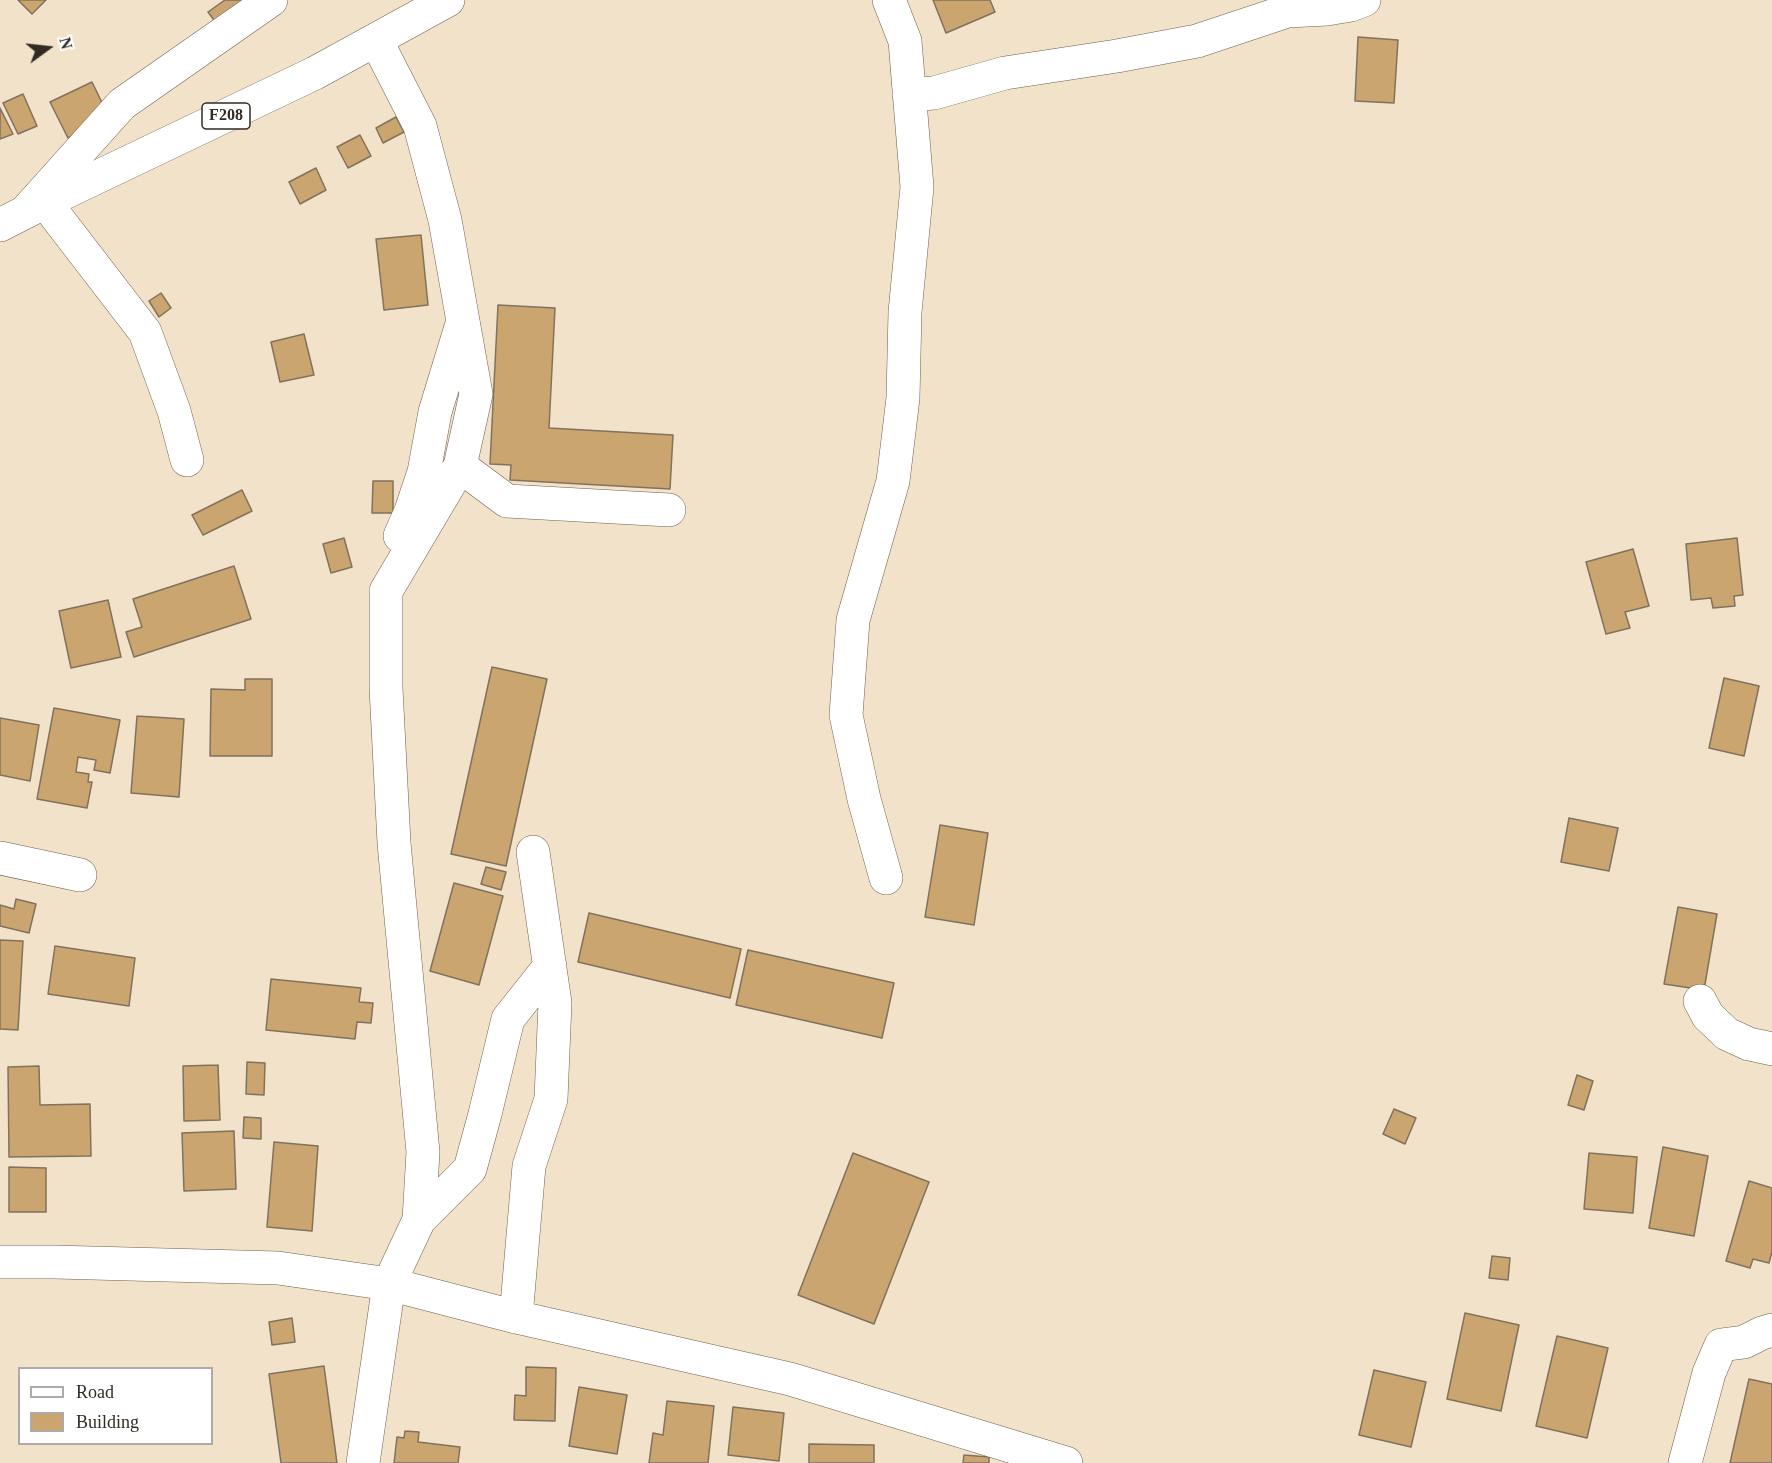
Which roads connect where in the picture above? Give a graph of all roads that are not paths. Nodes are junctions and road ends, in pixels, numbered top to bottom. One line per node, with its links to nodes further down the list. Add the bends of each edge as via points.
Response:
1 (271, 0): 8 (street, via 122,104)
2 (448, 0): 5 (street, F208)
3 (889, 0): 7 (street, via 905,41)
4 (1364, 0): 7 (street, via 1327,9 1287,11 1197,41 1005,73 934,93)
5 (416, 8): 6 (street, F208)
6 (376, 40): 8 (street, F208); 9 (street, via 420,126 445,220)
7 (909, 95): 17 (street, via 917,187 904,312 903,398 893,481 853,620 846,716)
8 (24, 213): 10 (street, via 145,332)
9 (464, 319): 11 (street, via 476,394); 13 (street, via 435,412 424,472 399,540)
10 (187, 460)
11 (460, 466): 12 (street, via 507,501); 13 (street)
12 (669, 510)
13 (386, 591): 21 (street, via 386,687 394,843 423,1152)
14 (532, 852): 18 (street)
15 (0, 858): 16 (street)
16 (80, 875)
17 (886, 878)
18 (550, 966): 21 (street, via 508,1019 470,1168); 24 (street, via 555,1003 551,1099 529,1166)
19 (1700, 1001): 20 (street, via 1708,1016 1727,1034)
20 (1772, 1049)
21 (420, 1220): 23 (street)
22 (0, 1262): 23 (street, via 278,1268)
23 (389, 1284): 24 (street); 26 (street)
24 (516, 1317): 27 (street, via 790,1378)
25 (1769, 1333): 28 (street, via 1721,1345 1709,1373)
26 (363, 1463)
27 (1066, 1463)
28 (1685, 1463)

